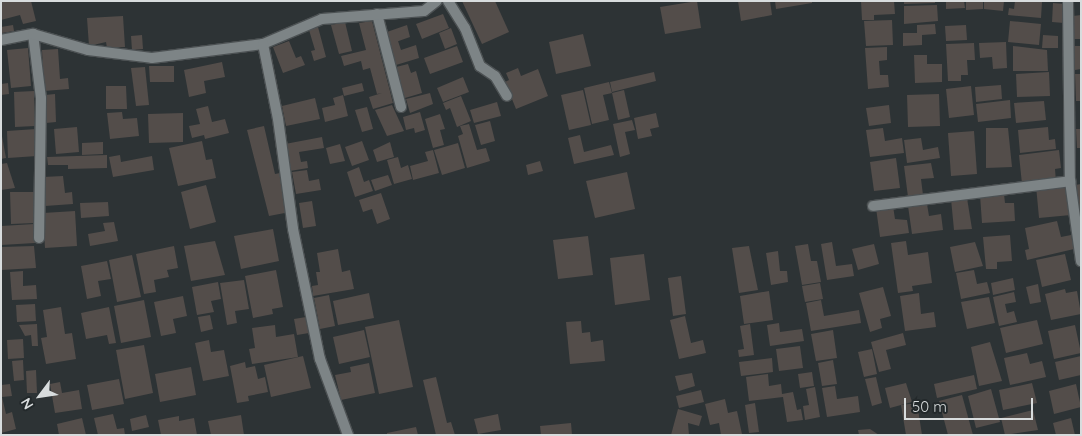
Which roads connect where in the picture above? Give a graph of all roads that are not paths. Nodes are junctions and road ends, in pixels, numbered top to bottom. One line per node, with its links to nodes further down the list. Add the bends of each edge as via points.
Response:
1 (437, 1): 4 (street, via 424,11)
2 (448, 1): 8 (street, via 465,28 480,66 495,76)
3 (1068, 1): 10 (street)
4 (377, 14): 7 (street, via 322,19); 9 (street)
5 (33, 34): 6 (street); 7 (street, via 88,50 152,58); 12 (street, via 41,98)
6 (1, 40)
7 (263, 44): 14 (street, via 293,229 320,359)
8 (507, 96)
9 (401, 107)
10 (1070, 181): 11 (street); 13 (street)
11 (873, 206)
12 (39, 238)
13 (1081, 261)
14 (348, 435)

